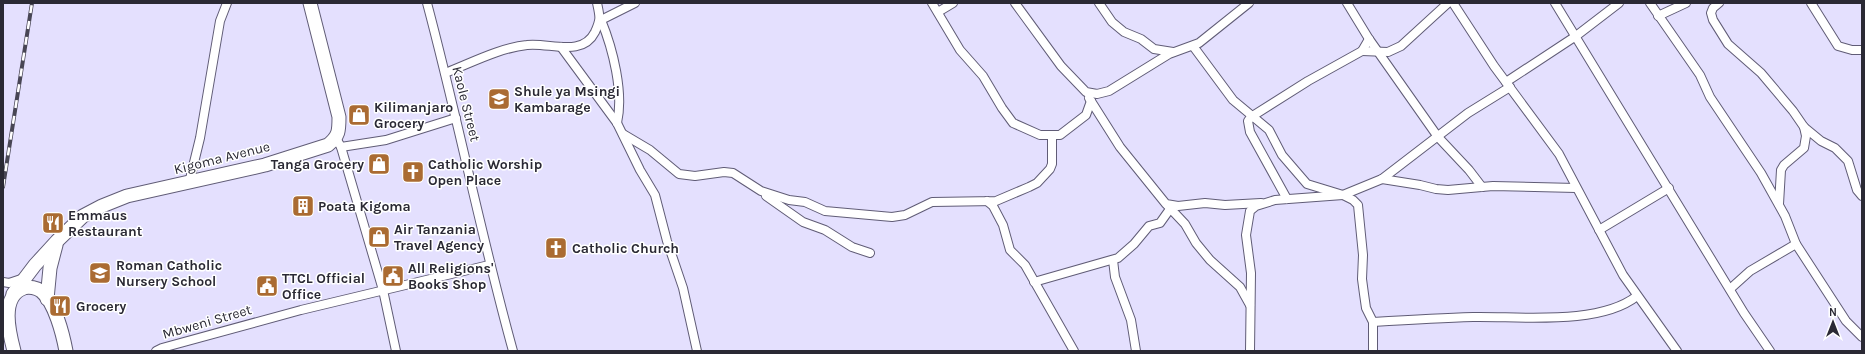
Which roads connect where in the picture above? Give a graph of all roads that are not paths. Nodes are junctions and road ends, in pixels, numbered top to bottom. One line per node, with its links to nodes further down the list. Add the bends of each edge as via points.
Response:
1 (227, 3): 44 (street, via 220,21 200,138)
2 (310, 3): 42 (main road, via 339,117)
3 (427, 3): 31 (street, Kaole Street)
4 (597, 3): 22 (street)
5 (635, 3): 22 (street)
6 (932, 3): 20 (street)
7 (953, 3): 20 (street)
8 (1015, 3): 33 (street, via 1061,66)
9 (1099, 3): 30 (street, via 1112,22 1124,32 1141,39 1154,49)
10 (1248, 3): 25 (street)
11 (1347, 3): 24 (street)
12 (1448, 3): 29 (street, via 1401,46 1388,52)
13 (1454, 3): 32 (street)
14 (1555, 3): 23 (street)
15 (1619, 3): 23 (street)
16 (1650, 3): 21 (street)
17 (1686, 3): 21 (street)
18 (1719, 3): 38 (street, via 1711,13 1728,44 1760,73)
19 (1811, 3): 27 (street, via 1838,46)
20 (938, 12): 40 (street, via 960,50 983,76 1013,122 1040,135)
21 (1658, 16): 54 (street, via 1700,75 1710,98)
22 (601, 20): 26 (street, via 592,38 574,47); 37 (street, via 608,37 616,73 620,101)
23 (1576, 36): 32 (street); 47 (street)
24 (1369, 39): 28 (street); 29 (street)
25 (1193, 46): 30 (street); 35 (street, via 1233,100)
26 (561, 47): 31 (street, via 528,45 510,49); 37 (street)
27 (1862, 50)
28 (1362, 51): 29 (street); 35 (street)
29 (1378, 51): 41 (street)
30 (1174, 52): 33 (street, via 1109,91 1097,94)
31 (446, 73): 36 (street, Kaole Street)
32 (1508, 84): 41 (street); 46 (street, via 1559,154)
33 (1086, 92): 34 (street)
34 (1091, 101): 40 (street, via 1086,115 1080,121 1060,135); 55 (street, via 1120,147)
35 (1251, 117): 49 (street, via 1269,130 1282,155 1306,184); 51 (street, via 1248,121 1250,132)
36 (456, 118): 42 (street, via 386,140); 61 (street, Kaole Street)
37 (617, 123): 39 (street)
38 (1804, 127): 50 (street, via 1845,158 1852,170 1857,190); 54 (street, via 1804,148 1781,170)
39 (623, 134): 48 (street, via 650,150 679,174 695,176 733,173); 78 (street, via 655,195 683,288)
40 (1052, 136): 52 (street, via 1052,164 1046,175 1029,187 1003,199)
41 (1438, 137): 43 (street); 45 (street)
42 (338, 142): 44 (main road, Kigoma Avenue, via 265,165); 66 (street)
43 (1382, 179): 45 (street, via 1436,190); 49 (street)
44 (189, 183): 57 (main road, Kigoma Avenue, via 128,196 102,206 83,216)
45 (1482, 187): 46 (street)
46 (1576, 188): 56 (street)
47 (1669, 188): 56 (street); 65 (street)
48 (760, 191): 52 (street, via 805,202 825,211 892,217 932,202); 59 (street, via 803,222 817,226 852,247)
49 (1343, 195): 51 (street); 71 (street, via 1358,205 1360,212 1362,278 1366,308)
50 (1862, 196)
51 (1287, 199): 53 (street)
52 (987, 201): 64 (street, via 993,206 1004,225 1010,250 1024,265)
53 (1267, 202): 55 (street); 70 (street, via 1250,210 1246,226 1252,273)
54 (1779, 204): 58 (street)
55 (1168, 206): 60 (street, via 1160,223 1150,224 1121,256); 70 (street, via 1185,224 1210,260 1240,287)
56 (1599, 230): 68 (street)
57 (57, 241): 62 (main road, Kigoma Avenue); 69 (main road, via 50,268)
58 (1796, 244): 65 (street, via 1750,271); 72 (street, via 1846,321)
59 (870, 253)
60 (1113, 260): 64 (street); 80 (street, via 1116,278 1130,314)
61 (489, 265): 66 (street, Mbweni Street); 77 (street, Kaole Street)
62 (26, 277): 63 (street, via 18,281); 67 (main road, Kigoma Avenue)
63 (3, 282)
64 (1034, 282): 79 (street)
65 (1730, 289): 84 (street)
66 (382, 290): 75 (street, Mbweni Street, via 223,330); 76 (street)
67 (13, 294): 69 (main road, via 24,288 32,288 42,292); 74 (main road, Kigoma Avenue, via 8,301 7,312)
68 (1637, 296): 71 (street, via 1630,302 1585,315); 83 (street)
69 (47, 299): 73 (main road)
70 (1250, 305): 81 (street)
71 (1373, 322): 82 (street)
72 (1862, 337)
73 (67, 347)
74 (14, 351)
75 (156, 351)
76 (396, 351)
77 (513, 351)
78 (697, 351)
79 (1074, 351)
80 (1136, 351)
81 (1250, 351)
82 (1373, 351)
83 (1677, 351)
84 (1770, 351)

